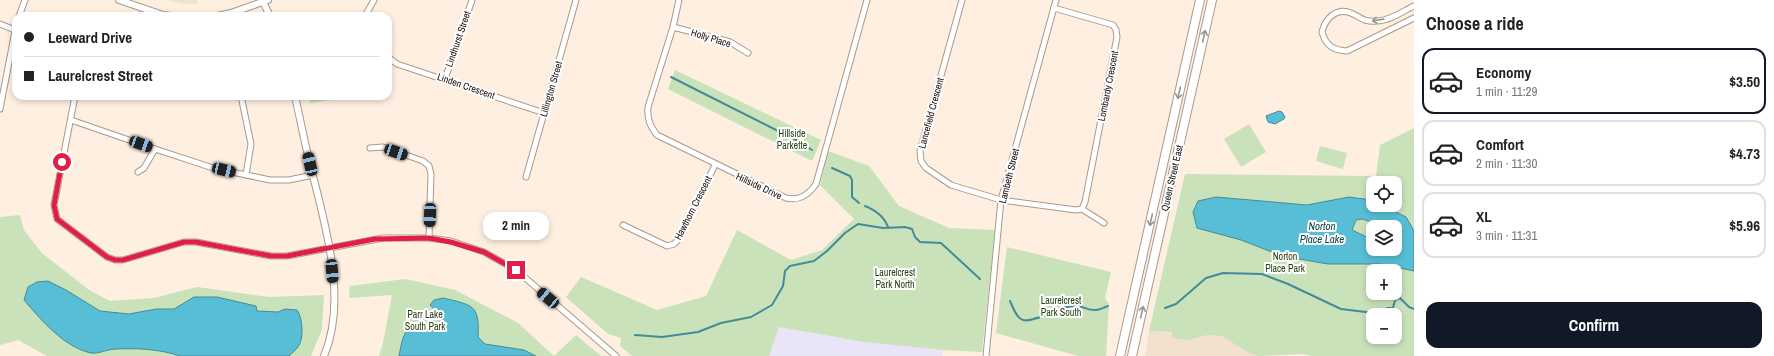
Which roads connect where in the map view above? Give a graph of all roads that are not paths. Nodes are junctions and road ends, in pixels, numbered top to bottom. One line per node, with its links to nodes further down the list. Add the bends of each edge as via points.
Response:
1 (25, 0): 15 (street)
2 (119, 0): 16 (street)
3 (374, 0): 19 (street)
4 (472, 0): 30 (street, Lindhurst Street)
5 (576, 0): 36 (street, Lillington Street)
6 (679, 0): 25 (street, Hillside Drive)
7 (867, 0): 40 (street, Hillside Drive, via 816,184 811,191 795,200 786,198)
8 (962, 0): 45 (street, Lancefield Crescent, via 920,151 920,161 951,185)
9 (1056, 0): 14 (street, Lambeth Street)
10 (1200, 0): 29 (main road, Queen Street East)
11 (1212, 0): 34 (main road, Queen Street East, one-way to 11)
12 (266, 1): 17 (street); 18 (street)
13 (1414, 6): 20 (street)
14 (1054, 8): 45 (street, Lambeth Street); 46 (street, Lombardy Crescent, via 1113,24 1117,37 1086,202)
15 (20, 12)
16 (154, 12)
17 (230, 12)
18 (269, 12)
19 (367, 12)
20 (1393, 16): 23 (street); 23 (street, one-way to 23, via 1379,21 1368,21 1342,11 1327,19 1322,32 1331,48 1347,51)
21 (1414, 18): 23 (street)
22 (0, 24): 24 (street)
23 (1398, 26)
24 (12, 27)
25 (673, 27): 27 (street, Holly Place, via 730,42); 40 (street, Hillside Drive, via 647,116 657,135)
26 (12, 44): 35 (street)
27 (748, 53)
28 (392, 60): 30 (street, Linden Crescent)
29 (1184, 70): 34 (main road, via 1193,45 1196,48 1186,96); 54 (main road, Queen Street East, one-way to 54)
30 (445, 79): 36 (street, Linden Crescent)
31 (74, 100): 37 (street)
32 (242, 100): 42 (street, via 251,144)
33 (296, 100): 43 (street)
34 (1189, 102): 55 (main road, Queen Street East, one-way to 34)
35 (0, 109)
36 (544, 113): 44 (street, Lillington Street)
37 (71, 120): 39 (street); 50 (street, via 54,205 57,219 107,257 123,260 184,242 271,256 287,256)
38 (370, 148): 49 (street, via 382,147 423,161 429,166)
39 (155, 150): 41 (street, via 144,168); 42 (street)
40 (715, 165): 48 (street, Hawthorn Crescent, via 679,240 674,244 667,246)
41 (138, 172)
42 (246, 175): 43 (street, via 270,180 289,180)
43 (313, 175): 50 (street)
44 (526, 177)
45 (1001, 200): 46 (street); 53 (street, Lambeth Street)
46 (1082, 209): 47 (street)
47 (1104, 223)
48 (623, 225)
49 (429, 238): 50 (street, via 383,238); 52 (street, via 484,252 516,270)
50 (329, 248): 51 (street, via 334,306 329,344)
51 (324, 356)
52 (616, 356)
53 (986, 356)
54 (1120, 356)
55 (1132, 356)

